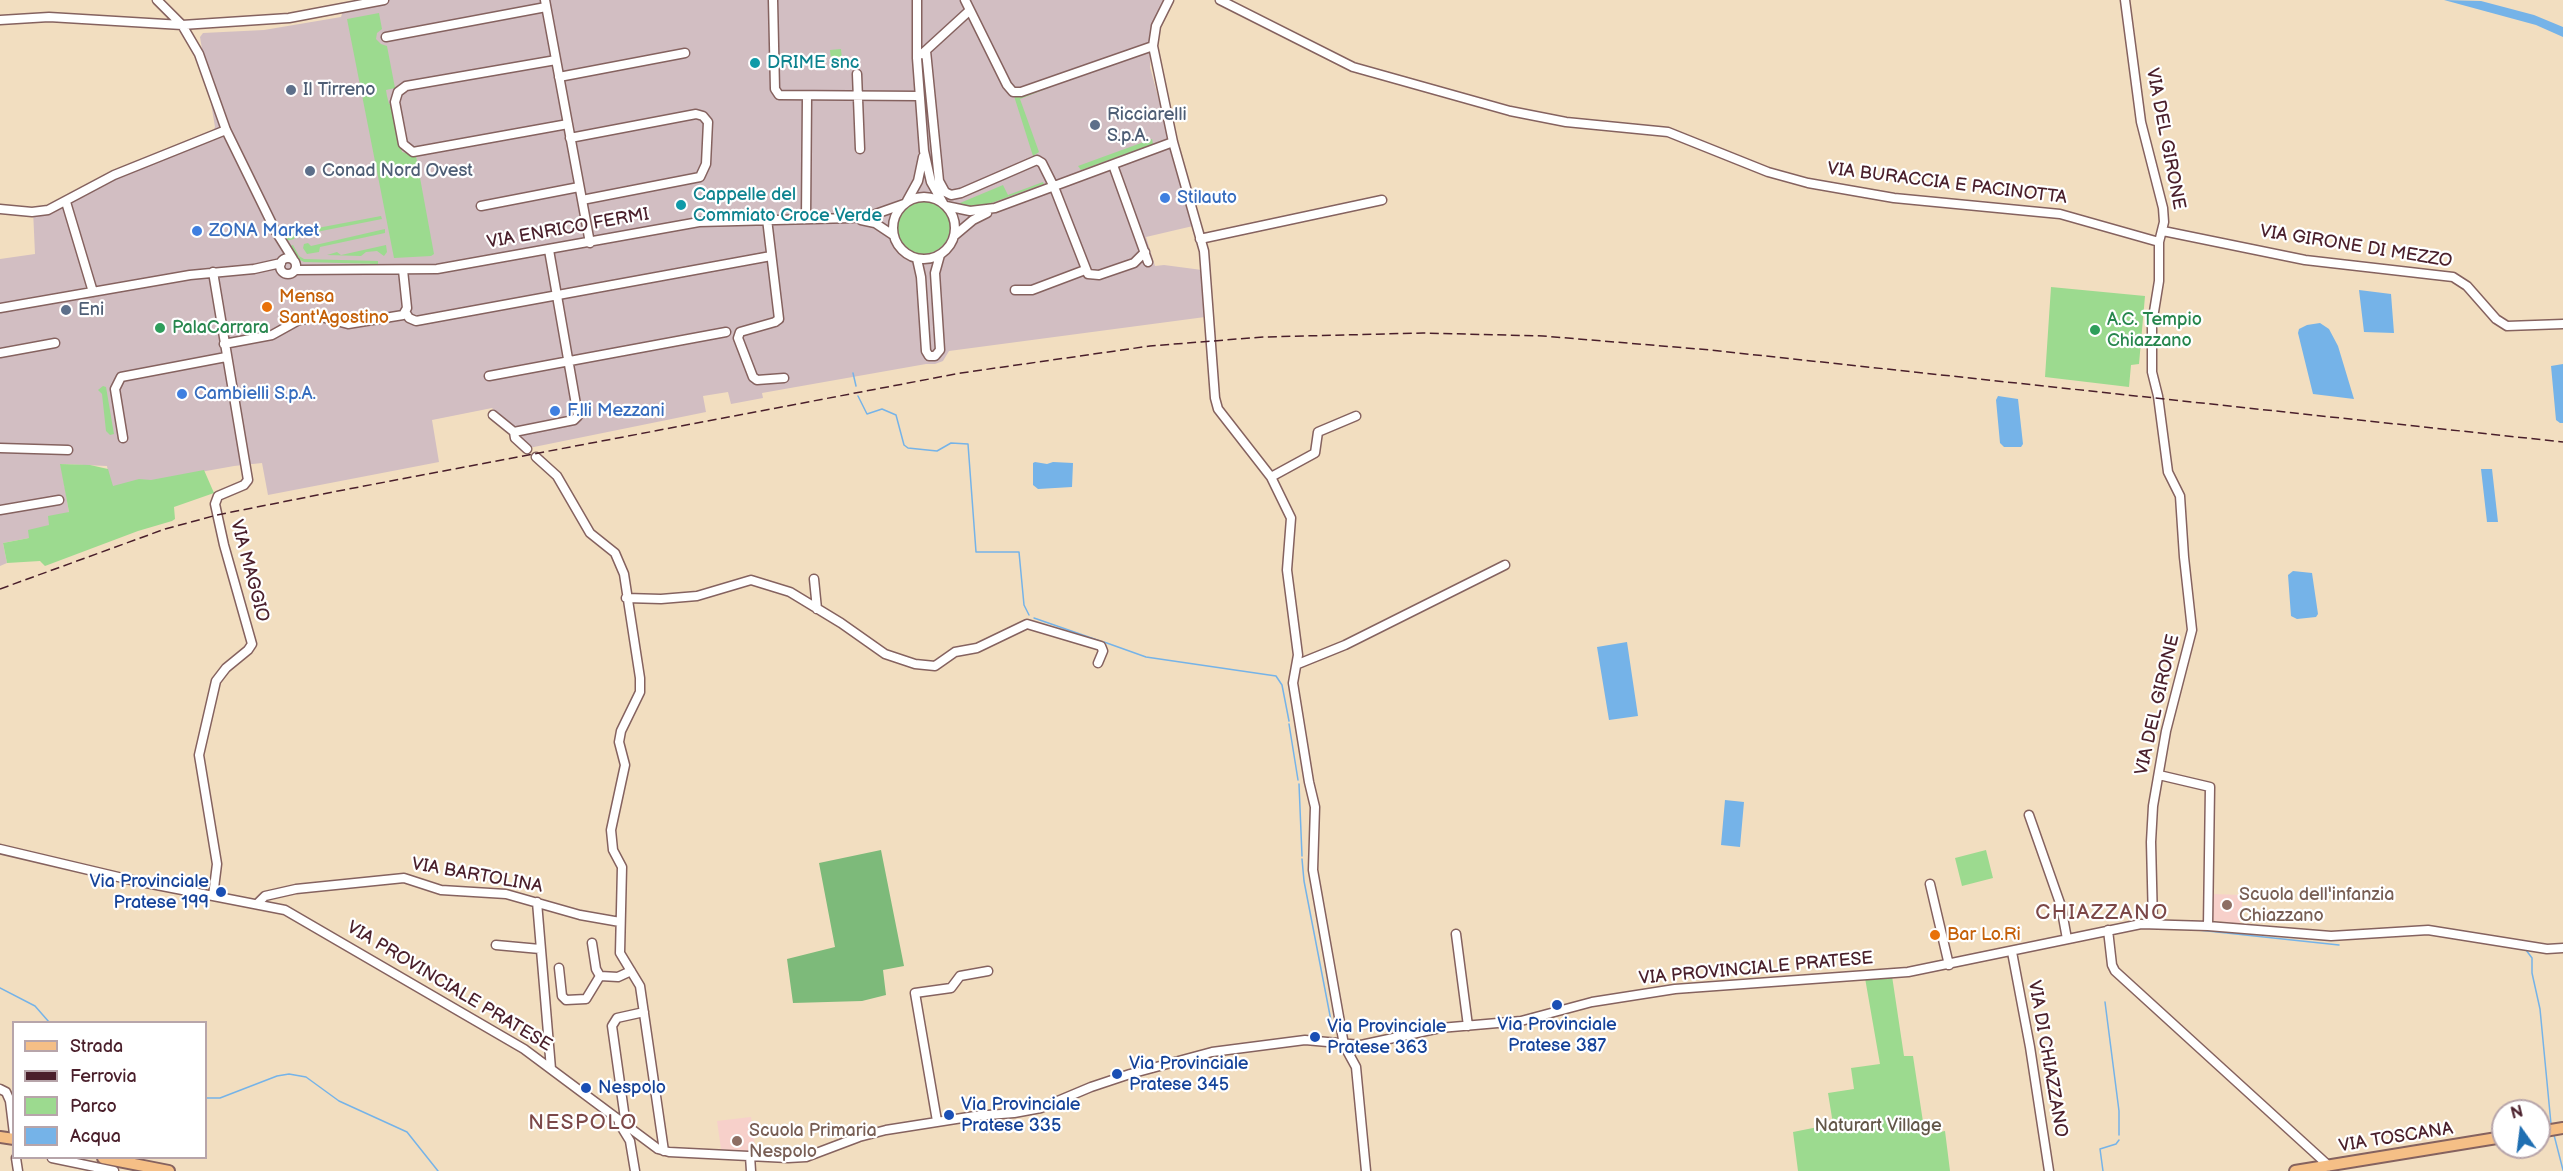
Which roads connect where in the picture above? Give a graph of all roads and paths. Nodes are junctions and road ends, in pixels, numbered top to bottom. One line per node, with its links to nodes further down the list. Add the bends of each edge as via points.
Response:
1 (157, 0): 12 (street)
2 (384, 0): 12 (street, via 289,18)
3 (773, 0): 22 (street, via 776,92 781,96)
4 (917, 0): 17 (street)
5 (965, 0): 10 (street)
6 (1168, 0): 14 (street, via 1156,26)
7 (1220, 0): 48 (street, VIA BURACCIA E PACINOTTA, via 1353,67 1510,111 1566,122 1668,132 1768,172 1808,183 1894,198 2060,214)
8 (2125, 0): 44 (street, VIA DEL GIRONE, via 2141,122 2161,194)
9 (545, 3): 13 (street); 18 (street)
10 (969, 11): 14 (street, via 1007,85 1016,93); 15 (street)
11 (0, 20): 12 (street, via 49,17)
12 (182, 25): 25 (street, via 198,54)
13 (386, 37)
14 (1153, 46): 27 (street)
15 (926, 51): 17 (street); 31 (street, via 939,181 945,192 961,194 1037,160)
16 (685, 53): 20 (street)
17 (917, 58): 21 (street)
18 (556, 60): 20 (street); 24 (street, via 400,89 395,99 403,144 412,152)
19 (858, 74): 23 (street)
20 (559, 76): 24 (street)
21 (919, 96): 23 (street); 29 (street)
22 (807, 97): 23 (street); 43 (street)
23 (858, 97): 28 (street)
24 (568, 124): 26 (street)
25 (226, 130): 35 (street, via 114,175); 50 (street)
26 (570, 138): 32 (street); 33 (street, via 686,116 700,115 708,122 702,175)
27 (1173, 142): 30 (street); 47 (street)
28 (860, 149)
29 (924, 151): 36 (street, via 920,177); 37 (street, via 931,182)
30 (1113, 165): 31 (street); 52 (street)
31 (1054, 186): 39 (street); 60 (street)
32 (579, 187): 33 (street); 38 (street)
33 (582, 200): 49 (street)
34 (1382, 200): 47 (street)
35 (66, 202): 40 (street, via 43,211); 63 (street)
36 (904, 203): 37 (street, via 924,196); 41 (street); 45 (street, via 893,219)
37 (944, 204): 39 (street, via 970,212); 46 (street, via 954,220)
38 (481, 206)
39 (994, 208): 46 (street)
40 (0, 209)
41 (852, 218): 43 (street, VIA ENRICO FERMI); 45 (street, via 875,223)
42 (767, 219): 43 (street, VIA ENRICO FERMI); 49 (street, VIA ENRICO FERMI, via 699,222); 54 (street)
43 (806, 219)
44 (2163, 231): 48 (street, VIA DEL GIRONE); 67 (street, VIA GIRONE DI MEZZO, via 2305,260 2452,277 2467,286 2507,326)
45 (893, 235): 55 (street, via 900,249)
46 (954, 236): 53 (street)
47 (1200, 239): 84 (street, via 1218,410)
48 (2159, 242): 93 (street, VIA DEL GIRONE, via 2152,372 2167,466 2180,496 2192,630)
49 (590, 243): 51 (street, VIA ENRICO FERMI)
50 (283, 245): 57 (street); 58 (street)
51 (549, 250): 59 (street, VIA ENRICO FERMI, via 454,267); 64 (street)
52 (1145, 252): 56 (street); 60 (street, via 1137,261 1100,275 1089,275)
53 (940, 255): 55 (street); 55 (street, via 936,275 940,347 935,356 926,351)
54 (771, 256): 64 (street); 75 (street, via 778,321 741,331 738,338 753,377)
55 (917, 259)
56 (1148, 262)
57 (294, 263): 58 (street); 58 (street, via 289,274); 59 (street, VIA ENRICO FERMI, via 327,269)
58 (282, 265): 61 (street)
59 (403, 270): 66 (street)
60 (1085, 270): 62 (street, via 1032,290)
61 (213, 272): 63 (street); 70 (street)
62 (1015, 290)
63 (93, 292): 65 (street)
64 (557, 295): 66 (street, via 416,321); 73 (street)
65 (0, 308)
66 (406, 313): 70 (street, via 348,324 321,317 298,320 272,335)
67 (2563, 324)
68 (726, 332): 73 (street)
69 (55, 343): 71 (street)
70 (224, 344): 72 (street)
71 (0, 353)
72 (226, 357): 79 (street, via 121,377 115,389); 97 (street, VIA MAGGIO, via 247,483 220,494 215,501 252,644 216,681 199,755 216,864)
73 (568, 361): 74 (street); 78 (street, via 576,419)
74 (489, 376)
75 (784, 378)
76 (493, 415): 78 (street)
77 (1356, 416): 84 (street, via 1318,432 1315,453)
78 (514, 432): 81 (street)
79 (123, 438)
80 (0, 448): 82 (street)
81 (527, 449)
82 (68, 450)
83 (536, 457): 89 (street, via 557,476 590,533 618,557)
84 (1271, 477): 92 (street, via 1291,518 1287,570)
85 (59, 500): 86 (street)
86 (0, 510)
87 (1504, 565): 92 (street, via 1345,645)
88 (814, 579): 90 (street)
89 (626, 598): 90 (street, via 697,596 751,580 789,592); 100 (street, via 640,692 619,738 626,765 611,830 613,850 622,867)
90 (817, 609): 91 (street, via 885,654 922,666 937,665 955,652 977,648 1027,624 1101,646)
91 (1098, 663)
92 (1298, 664): 118 (street, via 1294,692 1315,807 1313,870)
93 (2158, 775): 101 (street, VIA DEL GIRONE, via 2152,825); 102 (street, via 2210,787)
94 (2030, 815): 105 (street, via 2061,906)
95 (0, 849): 97 (street, VIA PROVINCIALE PRATESE)
96 (1930, 884): 111 (street)
97 (213, 896): 99 (street, VIA PROVINCIALE PRATESE)
98 (537, 902): 99 (street, VIA BARTOLINA, via 506,894 441,890 405,878 296,889 265,896); 100 (street, VIA BARTOLINA); 109 (street)
99 (258, 903): 119 (street, VIA PROVINCIALE PRATESE, via 293,914 499,1033)
100 (621, 922): 113 (street, via 620,953)
101 (2153, 923): 102 (street, VIA PROVINCIALE PRATESE); 103 (street, VIA PROVINCIALE PRATESE)
102 (2208, 926): 108 (street, VIA PROVINCIALE PRATESE, via 2331,936 2428,930 2547,949)
103 (2108, 930): 105 (street, VIA PROVINCIALE PRATESE); 130 (street, via 2113,969)
104 (1456, 934): 117 (street)
105 (2067, 939): 110 (street, VIA PROVINCIALE PRATESE)
106 (592, 943): 115 (street)
107 (496, 945): 109 (street)
108 (2563, 948)
109 (540, 949): 119 (street)
110 (2012, 952): 111 (street, VIA PROVINCIALE PRATESE); 136 (street, VIA DI CHIAZZANO)
111 (1948, 965): 117 (street, VIA PROVINCIALE PRATESE, via 1868,976 1675,989 1592,1002 1521,1021)
112 (560, 968): 115 (street, via 562,996 566,1000 586,999)
113 (631, 971): 115 (street, via 618,977); 116 (street, via 639,984)
114 (988, 971): 123 (street, via 958,977 948,989 915,993)
115 (600, 976)
116 (644, 1012): 124 (street, via 615,1019 612,1026); 126 (street)
117 (1468, 1026): 118 (street, VIA PROVINCIALE PRATESE)
118 (1344, 1045): 123 (street, VIA PROVINCIALE PRATESE, via 1305,1040 1212,1052 1130,1074 1041,1108); 135 (street, via 1356,1067)
119 (551, 1069): 122 (street, VIA PROVINCIALE PRATESE)
120 (0, 1089): 121 (street, via 10,1101)
121 (12, 1118)
122 (618, 1120): 124 (street, VIA PROVINCIALE PRATESE); 133 (street, via 630,1141)
123 (938, 1121): 127 (street, VIA PROVINCIALE PRATESE, via 862,1136 806,1157)
124 (626, 1126): 126 (street, VIA PROVINCIALE PRATESE)
125 (2491, 1139): 130 (main road, VIA TOSCANA)
126 (664, 1151): 127 (street, VIA PROVINCIALE PRATESE)
127 (750, 1156): 134 (street)
128 (57, 1159): 131 (street)
129 (108, 1159): 132 (main road)
130 (2329, 1166): 137 (main road, VIA TOSCANA)
131 (114, 1171)
132 (169, 1171)
133 (635, 1171)
134 (751, 1171)
135 (1366, 1171)
136 (2049, 1171)
137 (2295, 1171)

